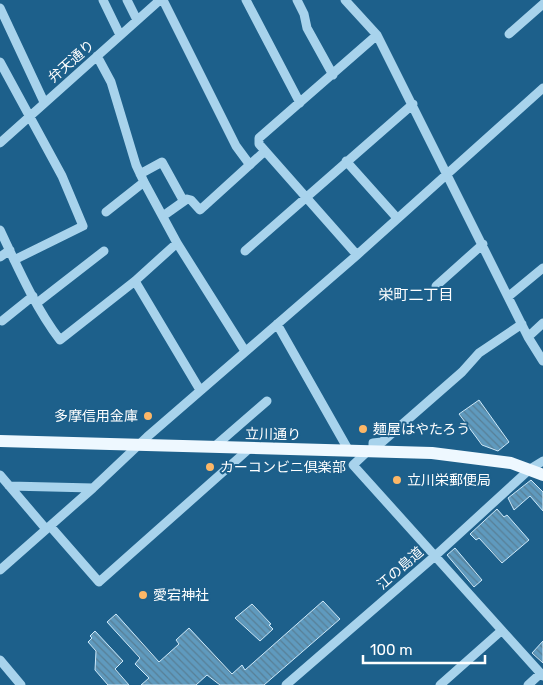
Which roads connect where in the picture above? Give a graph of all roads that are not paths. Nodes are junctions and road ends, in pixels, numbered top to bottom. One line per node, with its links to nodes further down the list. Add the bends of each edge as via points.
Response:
1 (103, 0): 12 (street)
2 (127, 0): 9 (street)
3 (161, 0): 9 (street, 弁天通り); 24 (street, via 236,146)
4 (246, 0): 18 (street)
5 (297, 0): 15 (street, via 307,28)
6 (345, 0): 10 (street)
7 (543, 4): 11 (street)
8 (0, 8): 17 (street)
9 (137, 20): 12 (street, 弁天通り)
10 (377, 34): 15 (street); 19 (street)
11 (509, 34)
12 (120, 35): 13 (street, 弁天通り)
13 (97, 56): 17 (street, 弁天通り); 26 (street, via 112,82)
14 (0, 62): 20 (street)
15 (333, 75): 18 (street)
16 (543, 88): 25 (street)
17 (44, 102): 20 (street, 弁天通り)
18 (300, 103): 22 (street, via 259,138 258,144)
19 (413, 104): 23 (street); 25 (street)
20 (30, 116): 21 (street, 弁天通り); 40 (street, via 62,176 83,226)
21 (0, 143)
22 (265, 151): 24 (street); 27 (street)
23 (346, 161): 27 (street); 31 (street)
24 (250, 165): 28 (street, via 200,210 191,200)
25 (448, 173): 31 (street); 34 (street)
26 (142, 178): 28 (street, via 162,162); 29 (street); 30 (street)
27 (306, 197): 37 (street); 38 (street)
28 (183, 200): 30 (street)
29 (106, 212)
30 (162, 216): 33 (street)
31 (397, 218): 38 (street)
32 (0, 230): 35 (street)
33 (177, 243): 42 (street); 51 (street)
34 (483, 244): 43 (street); 44 (street)
35 (10, 250): 39 (street); 40 (street)
36 (104, 252): 45 (street)
37 (245, 252)
38 (357, 255): 47 (street)
39 (0, 258)
40 (14, 260): 45 (street)
41 (543, 268): 44 (street)
42 (135, 281): 45 (street, via 60,340); 53 (street)
43 (436, 286)
44 (509, 296): 48 (street)
45 (35, 300): 46 (street)
46 (2, 321)
47 (277, 324): 51 (street); 59 (street)
48 (522, 324): 50 (street); 60 (street, via 479,353 462,372 382,442 373,443)
49 (543, 324): 50 (street)
50 (528, 336): 52 (street)
51 (245, 351): 53 (street)
52 (543, 361)
53 (200, 390): 56 (street)
54 (267, 402): 57 (street)
55 (0, 441): 56 (main road, 立川通り)
56 (140, 446): 57 (main road, 立川通り); 66 (street)
57 (214, 447): 58 (main road, 立川通り)
58 (250, 448): 59 (main road, 立川通り); 67 (street, via 99,582)
59 (349, 451): 60 (main road, 立川通り)
60 (371, 451): 62 (main road, 立川通り, via 466,456); 68 (street, via 354,465)
61 (543, 461): 62 (street, 江の島道)
62 (530, 469): 64 (main road, 立川通り); 68 (street, 江の島道)
63 (0, 475): 65 (street)
64 (543, 475)
65 (9, 486): 66 (street); 67 (street)
66 (93, 488): 67 (street)
67 (48, 527): 69 (street)
68 (435, 556): 70 (street); 74 (street, 江の島道)
69 (0, 570)
70 (501, 631): 72 (street); 75 (street)
71 (0, 660): 73 (street)
72 (542, 675): 76 (street)
73 (22, 685)
74 (286, 685)
75 (440, 685)
76 (528, 685)

